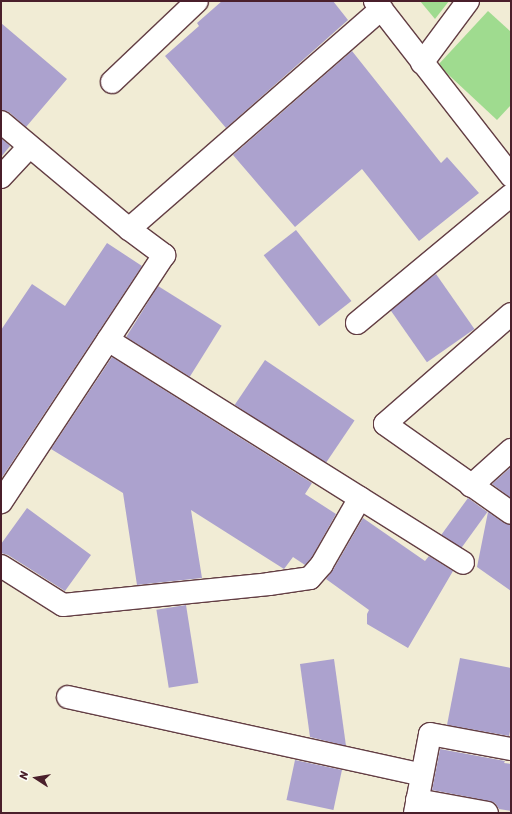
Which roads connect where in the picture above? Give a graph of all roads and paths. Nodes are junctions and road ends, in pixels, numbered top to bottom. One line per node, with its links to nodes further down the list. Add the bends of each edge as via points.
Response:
1 (197, 1): 5 (street)
2 (468, 1): 4 (street)
3 (378, 5): 4 (street); 11 (street)
4 (422, 63): 8 (street)
5 (112, 82)
6 (1, 122): 7 (street)
7 (29, 147): 9 (street); 11 (street)
8 (511, 176)
9 (1, 178)
10 (511, 195): 13 (street)
11 (129, 229): 14 (street, via 164,255)
12 (511, 314): 16 (street, via 385,424)
13 (357, 323)
14 (108, 340): 17 (street); 18 (street)
15 (511, 450): 16 (street)
16 (471, 486): 19 (street)
17 (360, 498): 20 (street); 21 (street, via 322,564 310,578 63,605)
18 (1, 502)
19 (511, 513)
20 (463, 563)
21 (1, 566)
22 (68, 697): 24 (street)
23 (511, 749): 24 (street, via 430,734)
24 (422, 775): 25 (street)
25 (416, 806): 26 (street)
26 (487, 813)

